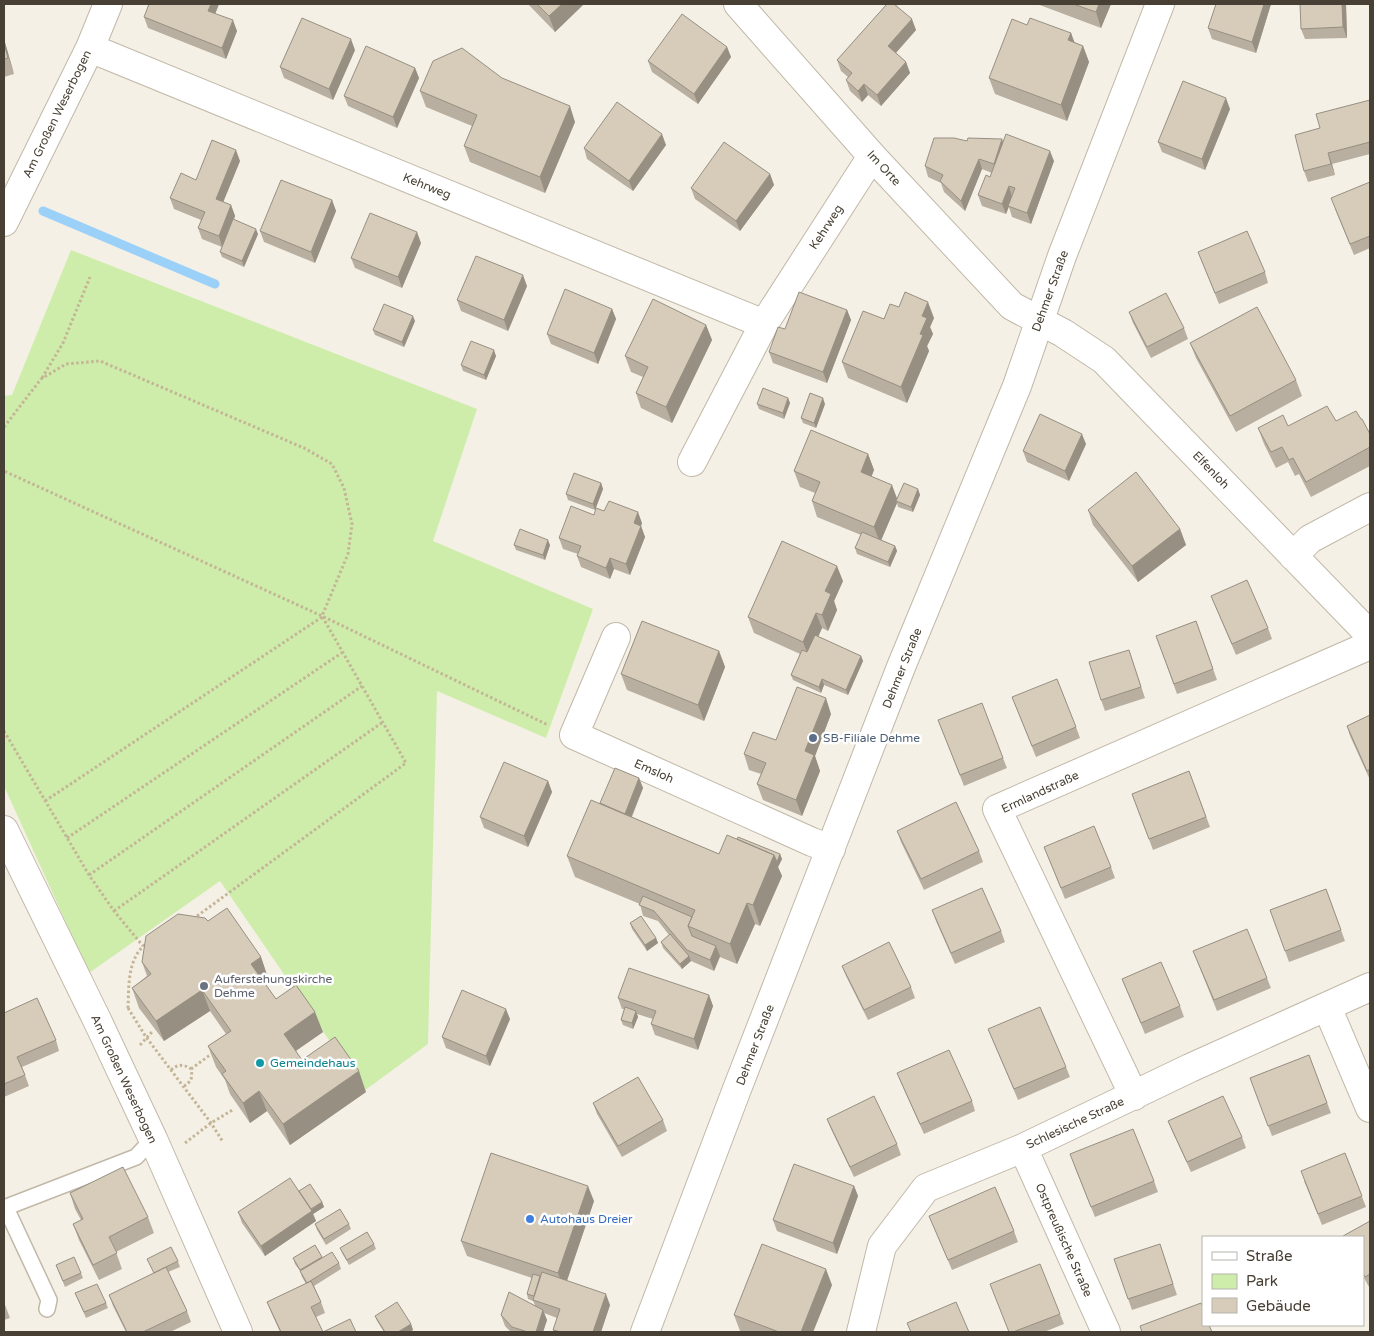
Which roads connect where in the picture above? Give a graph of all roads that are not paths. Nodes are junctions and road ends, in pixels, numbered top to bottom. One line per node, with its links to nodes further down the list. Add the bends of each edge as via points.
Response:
1 (108, 4): 4 (street, Am Großen Weserbogen)
2 (738, 4): 5 (street, Im Orte)
3 (1160, 4): 7 (street, Dehmer Straße)
4 (90, 48): 6 (street, Am Großen Weserbogen); 8 (street, Kehrweg)
5 (872, 156): 7 (street, Im Orte, via 1012,306); 8 (street, Kehrweg)
6 (4, 222)
7 (1039, 320): 11 (street, Elfenloh, via 1104,360); 16 (street, Dehmer Straße, via 1017,386 901,667)
8 (764, 324): 9 (street, Kehrweg)
9 (692, 462)
10 (1370, 507): 11 (street, via 1310,539)
11 (1293, 556): 12 (street, Elfenloh)
12 (1370, 635)
13 (616, 637): 16 (street, Emsloh, via 574,735)
14 (1370, 645): 19 (street, Ermlandstraße, via 997,810)
15 (4, 830): 21 (street, Am Großen Weserbogen)
16 (831, 849): 26 (street, Dehmer Straße)
17 (1370, 987): 18 (street, Schlesische Straße)
18 (1327, 1007): 19 (street, Schlesische Straße); 20 (street)
19 (1134, 1096): 22 (street, Schlesische Straße)
20 (1370, 1108)
21 (153, 1139): 23 (lane, via 136,1157); 25 (street, Am Großen Weserbogen)
22 (1023, 1148): 27 (street, Schlesische Straße, via 926,1188 882,1246); 28 (street, Ostpreußische Straße)
23 (5, 1208): 24 (lane, via 49,1300)
24 (47, 1309)
25 (238, 1332)
26 (645, 1332)
27 (861, 1332)
28 (1106, 1332)

